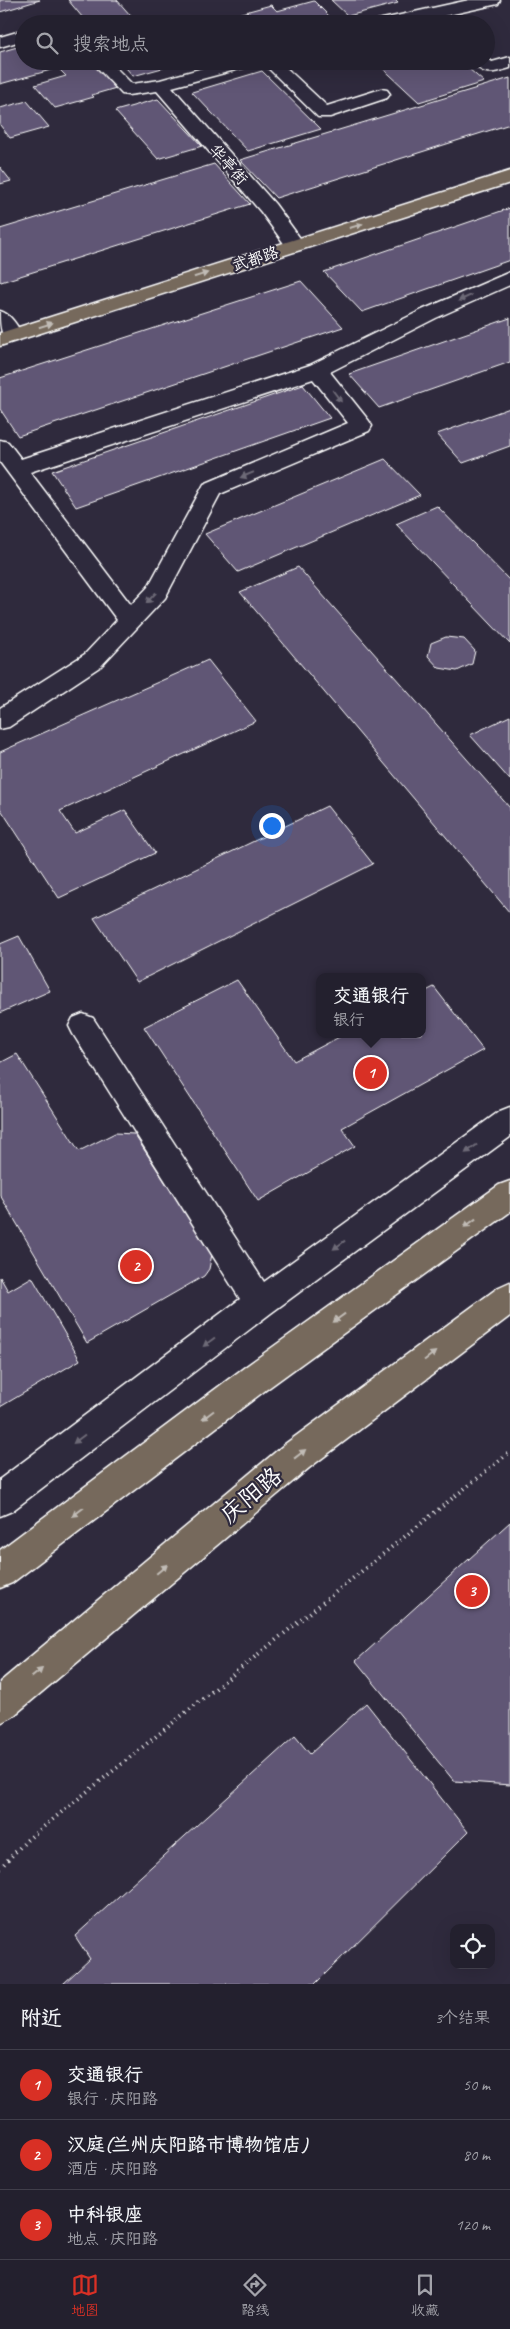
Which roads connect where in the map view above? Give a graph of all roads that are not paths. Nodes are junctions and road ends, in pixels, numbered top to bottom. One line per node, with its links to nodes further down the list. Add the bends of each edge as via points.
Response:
1 (492, 0): 2 (street)
2 (442, 15)
3 (15, 38): 4 (street)
4 (0, 42)
5 (510, 62): 6 (street)
6 (495, 67)
7 (108, 70): 10 (street, via 128,90)
8 (215, 70): 10 (street)
9 (279, 70): 11 (street, via 324,113)
10 (161, 85): 14 (street, 华亭街, via 268,208)
11 (381, 94)
12 (510, 160): 14 (main road, 武都路)
13 (510, 177): 14 (main road, 武都路, one-way to 13)
14 (290, 238): 16 (main road, 武都路)
15 (510, 278): 17 (street, one-way to 17)
16 (3, 327)
17 (317, 370): 19 (street); 20 (street, one-way to 20, via 361,426 212,489 157,592)
18 (0, 447): 19 (street)
19 (18, 468): 20 (street)
20 (130, 620): 21 (street, via 93,660)
21 (0, 720)
22 (83, 1026): 26 (street)
23 (510, 1120): 26 (street, one-way to 26)
24 (510, 1195): 28 (main road, one-way to 28, via 256,1378)
25 (510, 1297): 29 (main road, 庆阳路, one-way to 25, via 297,1456)
26 (260, 1303): 27 (street, one-way to 27)
27 (0, 1499)
28 (0, 1571)
29 (0, 1705)

